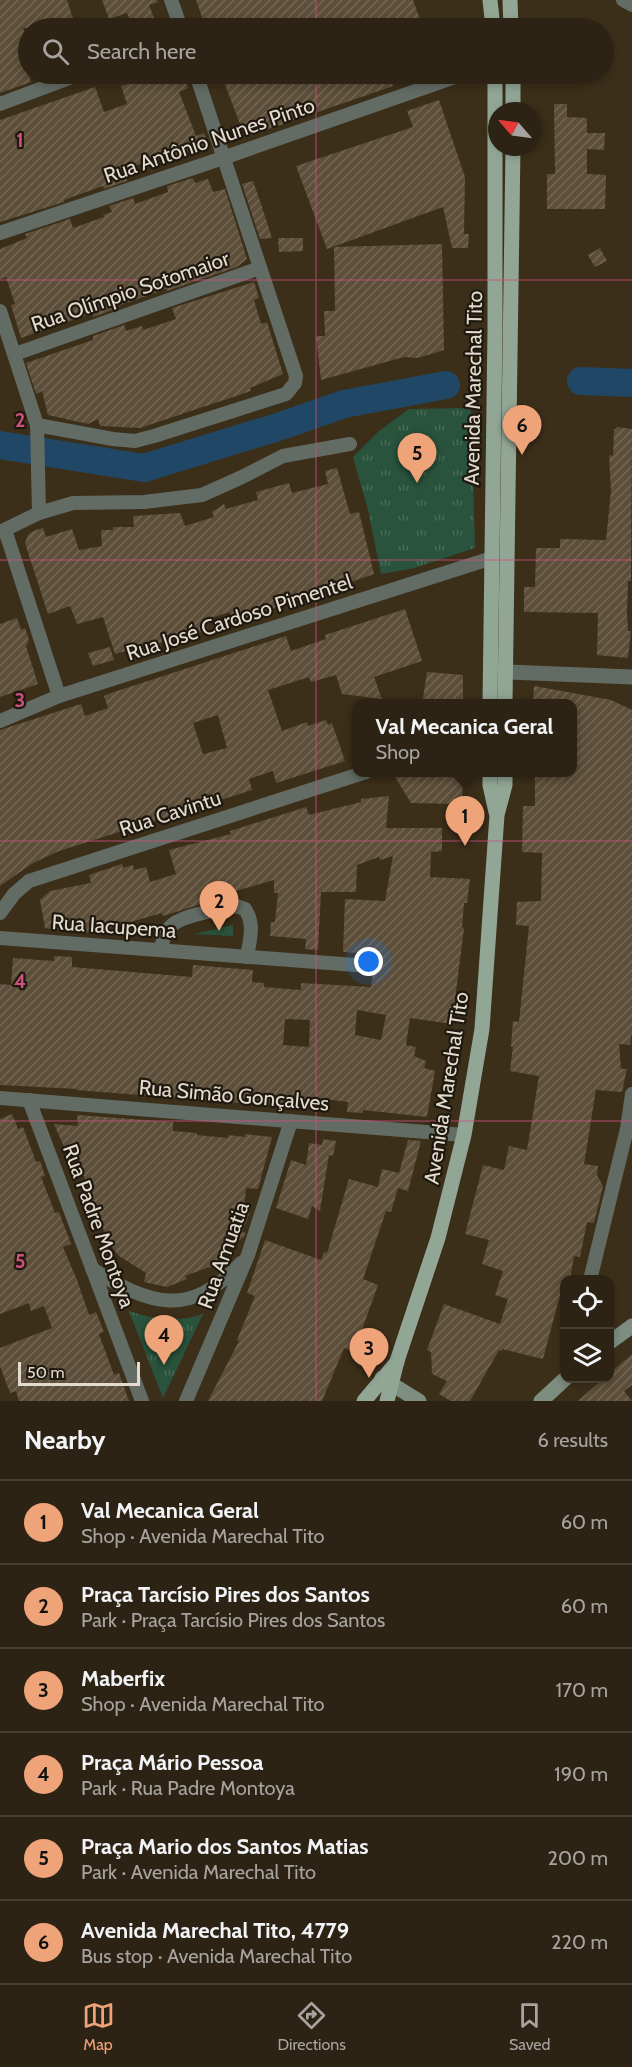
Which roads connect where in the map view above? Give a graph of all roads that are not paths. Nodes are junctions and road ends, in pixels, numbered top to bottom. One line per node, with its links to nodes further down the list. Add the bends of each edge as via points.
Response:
1 (171, 0): 6 (street)
2 (490, 0): 7 (main road)
3 (510, 0): 8 (main road)
4 (623, 0): 5 (street)
5 (632, 5)
6 (177, 18)
7 (492, 18)
8 (511, 18)
9 (53, 84): 15 (street)
10 (199, 84): 17 (street)
11 (435, 84): 17 (street, Rua Antônio Nunes Pinto)
12 (495, 84): 26 (main road, Avenida Marechal Tito)
13 (513, 84): 14 (main road)
14 (513, 102)
15 (0, 104)
16 (513, 156): 28 (main road, Avenida Marechal Tito)
17 (223, 158): 18 (street, Rua Antônio Nunes Pinto); 19 (street)
18 (0, 233)
19 (260, 268): 21 (street, Rua Olímpio Sotomaior); 22 (street, via 296,376 296,383 286,394 135,441)
20 (0, 311): 21 (street)
21 (15, 354): 22 (street)
22 (37, 432): 24 (street)
23 (350, 444): 24 (street, via 283,456 202,495 144,502 73,503)
24 (39, 513): 25 (street)
25 (3, 531): 30 (street)
26 (492, 558): 27 (main road, Avenida Marechal Tito); 30 (street, Rua José Cardoso Pimentel)
27 (491, 594): 28 (main road, via 496,601 495,662); 31 (main road, Avenida Marechal Tito)
28 (505, 672): 29 (street); 32 (main road, Avenida Marechal Tito)
29 (632, 677)
30 (58, 696): 33 (street, Rua José Cardoso Pimentel)
31 (490, 699)
32 (505, 699)
33 (0, 721)
34 (352, 777): 38 (street, Rua Cavintu, via 29,882 20,887)
35 (490, 777): 37 (main road, Avenida Marechal Tito)
36 (505, 777): 37 (main road, Avenida Marechal Tito)
37 (496, 814): 48 (main road, Avenida Marechal Tito, via 482,1029)
38 (0, 913)
39 (0, 938): 40 (street, Rua Iacupema)
40 (161, 950): 41 (street, Rua Iacupema); 41 (street, via 169,927 181,920 236,906 245,909 251,918)
41 (247, 957): 42 (street, Rua Iacupema)
42 (368, 966)
43 (632, 1094): 47 (street)
44 (0, 1098): 45 (street, Rua Simão Gonçalves)
45 (29, 1100): 46 (street, Rua Simão Gonçalves); 50 (street, Rua Padre Montoya)
46 (291, 1121): 48 (street, Rua Simão Gonçalves); 49 (street, Rua Amuatia)
47 (630, 1128): 51 (street)
48 (465, 1135): 54 (main road, Avenida Marechal Tito, via 438,1238)
49 (248, 1255): 50 (street, via 226,1279 201,1295 182,1300 144,1296); 57 (street, Rua Amuatia)
50 (92, 1269): 56 (street, Rua Padre Montoya)
51 (591, 1275)
52 (632, 1326): 53 (main road)
53 (614, 1339)
54 (387, 1381): 58 (main road, Avenida Marechal Tito); 59 (main road, Avenida Marechal Tito); 60 (main road)
55 (561, 1383): 61 (main road)
56 (142, 1401)
57 (186, 1401)
58 (364, 1401)
59 (387, 1401)
60 (419, 1401)
61 (541, 1401)

